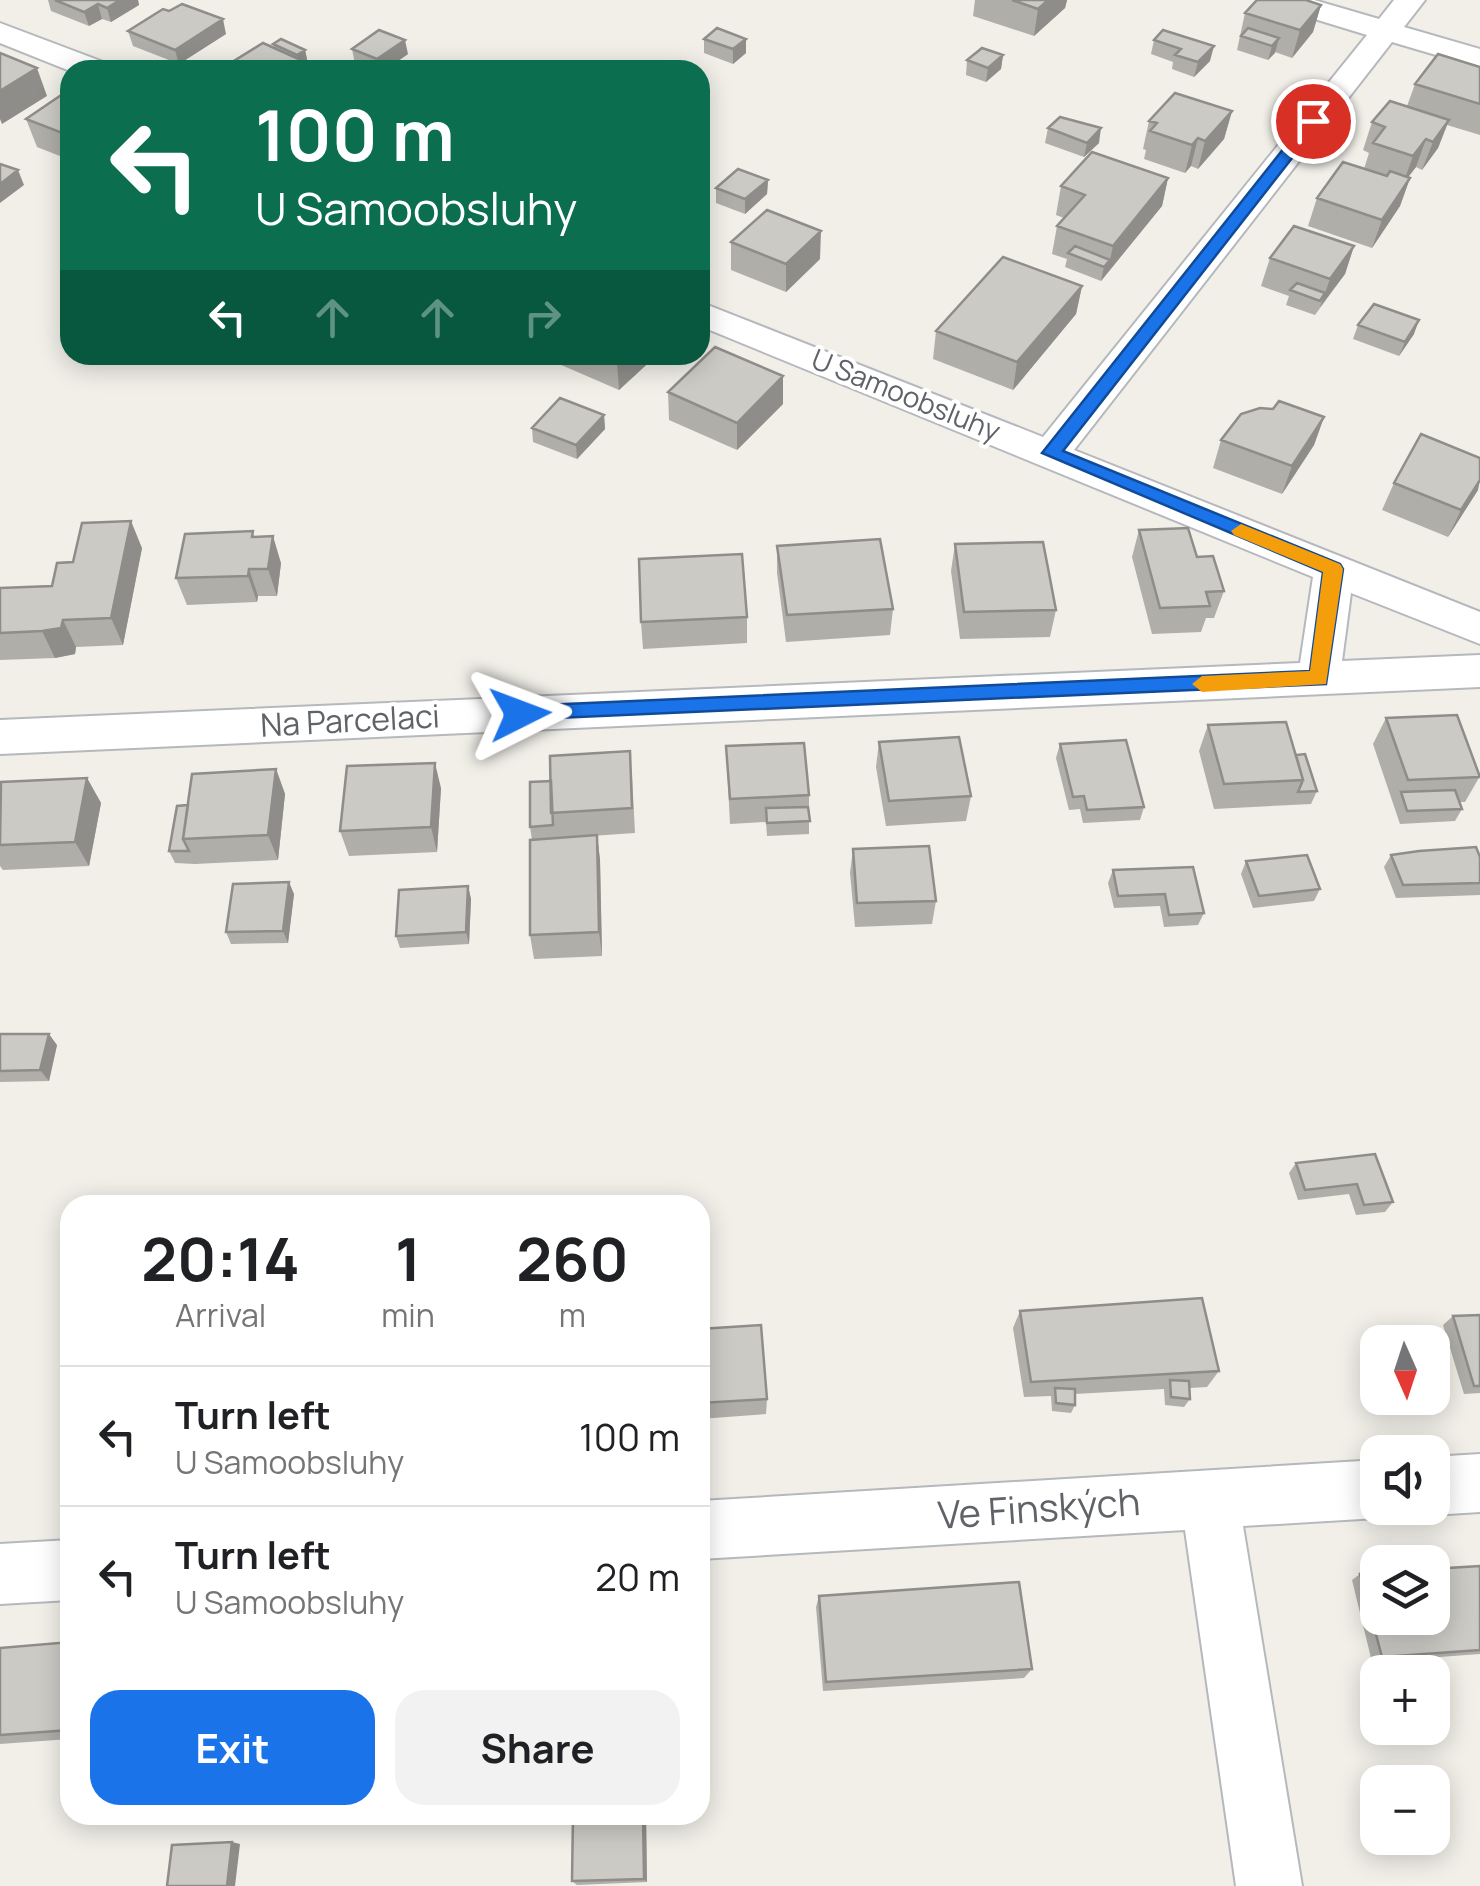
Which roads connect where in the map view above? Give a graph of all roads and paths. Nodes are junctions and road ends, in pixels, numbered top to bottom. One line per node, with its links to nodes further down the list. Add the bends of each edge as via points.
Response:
1 (1282, 0): 3 (street)
2 (1410, 0): 3 (street)
3 (1384, 30): 5 (street); 8 (street)
4 (0, 32): 6 (street)
5 (1480, 59)
6 (69, 60)
7 (710, 316): 8 (street, U Samoobsluhy)
8 (1051, 453): 9 (street, U Samoobsluhy)
9 (1334, 569): 10 (street, U Samoobsluhy); 12 (street)
10 (1480, 629)
11 (1480, 671): 12 (street, Na Parcelaci)
12 (1319, 678): 13 (street, Na Parcelaci)
13 (0, 737)
14 (1480, 1483): 15 (street)
15 (1450, 1485)
16 (1360, 1490): 17 (street, Ve Finských)
17 (1209, 1498): 18 (street, Ve Finských); 21 (street)
18 (710, 1529)
19 (60, 1571): 20 (street)
20 (0, 1574)
21 (1269, 1886)

